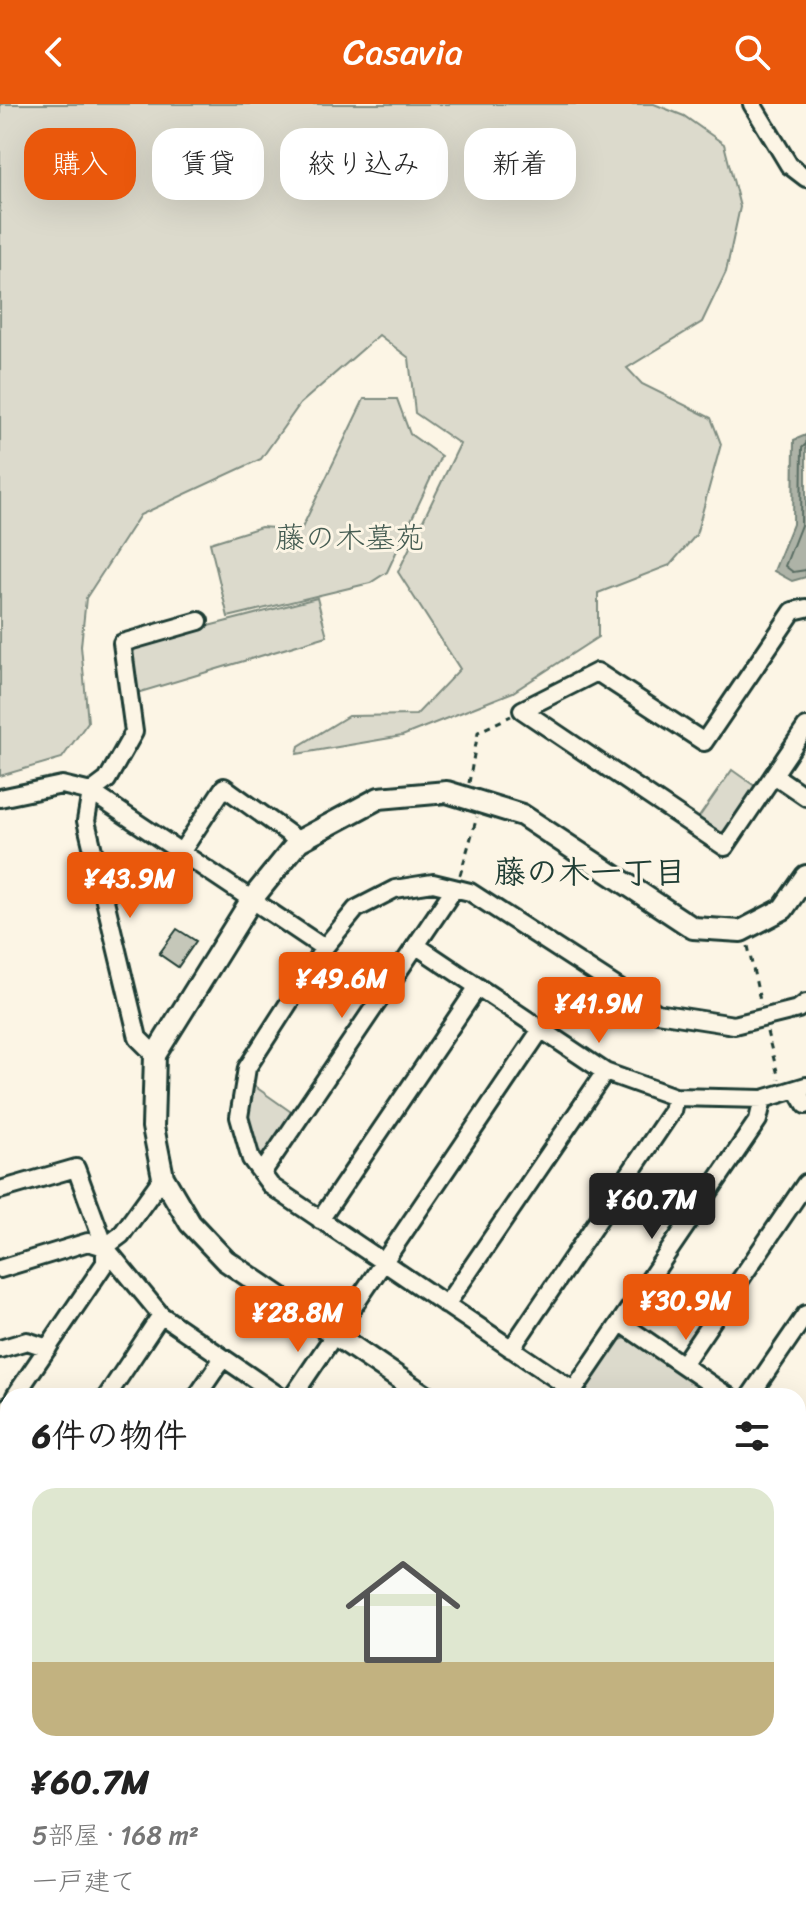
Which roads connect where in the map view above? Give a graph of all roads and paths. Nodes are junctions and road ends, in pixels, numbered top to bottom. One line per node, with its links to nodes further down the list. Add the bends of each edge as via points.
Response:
1 (752, 104): 2 (street, via 789,165)
2 (806, 178)
3 (806, 608): 5 (street, via 793,611 704,742 597,672)
4 (199, 621): 9 (street, via 122,643 134,732 107,780)
5 (522, 710): 7 (street, via 725,847); 8 (path, via 478,732)
6 (806, 727): 7 (street)
7 (774, 775): 10 (street)
8 (469, 783)
9 (91, 792): 11 (street, via 62,785); 14 (street); 23 (street, via 86,821 138,1038)
10 (806, 797)
11 (0, 798)
12 (478, 813): 16 (path)
13 (299, 841): 14 (street, via 224,787); 15 (street, via 379,798 447,792 522,815 693,928 741,931 783,909); 17 (street)
14 (182, 851): 17 (street)
15 (806, 876)
16 (455, 889): 18 (street); 19 (street, via 433,883 395,889 356,909); 21 (street, via 470,892 657,1013 734,1025)
17 (252, 899): 19 (street); 23 (street)
18 (417, 946): 20 (street); 28 (street)
19 (324, 948): 28 (street, via 247,1068 239,1117 251,1159)
20 (477, 988): 22 (street); 32 (street)
21 (806, 1003)
22 (540, 1031): 24 (street); 34 (street)
23 (155, 1055): 29 (street, via 153,1127)
24 (605, 1072): 26 (street); 36 (street)
25 (803, 1094): 27 (street)
26 (675, 1097): 27 (street); 43 (street, via 672,1111)
27 (763, 1099): 39 (street, via 758,1120)
28 (262, 1173): 32 (street, via 271,1186)
29 (163, 1177): 33 (street, via 121,1235); 40 (street, via 190,1223 225,1260)
30 (806, 1183): 45 (street)
31 (0, 1190): 33 (street, via 76,1168)
32 (320, 1220): 34 (street)
33 (105, 1247): 35 (street, via 88,1242); 38 (street); 41 (street, via 105,1263)
34 (382, 1264): 36 (street); 40 (street)
35 (0, 1269)
36 (446, 1305): 43 (street)
37 (806, 1314): 55 (street)
38 (161, 1315): 44 (street); 47 (street)
39 (621, 1323): 45 (street); 53 (street)
40 (335, 1335): 50 (street); 51 (street)
41 (48, 1348): 42 (street, via 27,1341); 46 (street)
42 (0, 1349)
43 (511, 1349): 52 (street)
44 (223, 1358): 48 (street); 49 (street)
45 (683, 1364): 54 (street)
46 (20, 1388)
47 (112, 1388)
48 (202, 1388)
49 (267, 1388)
50 (299, 1388)
51 (413, 1388)
52 (564, 1388)
53 (576, 1388)
54 (717, 1388)
55 (755, 1388)

